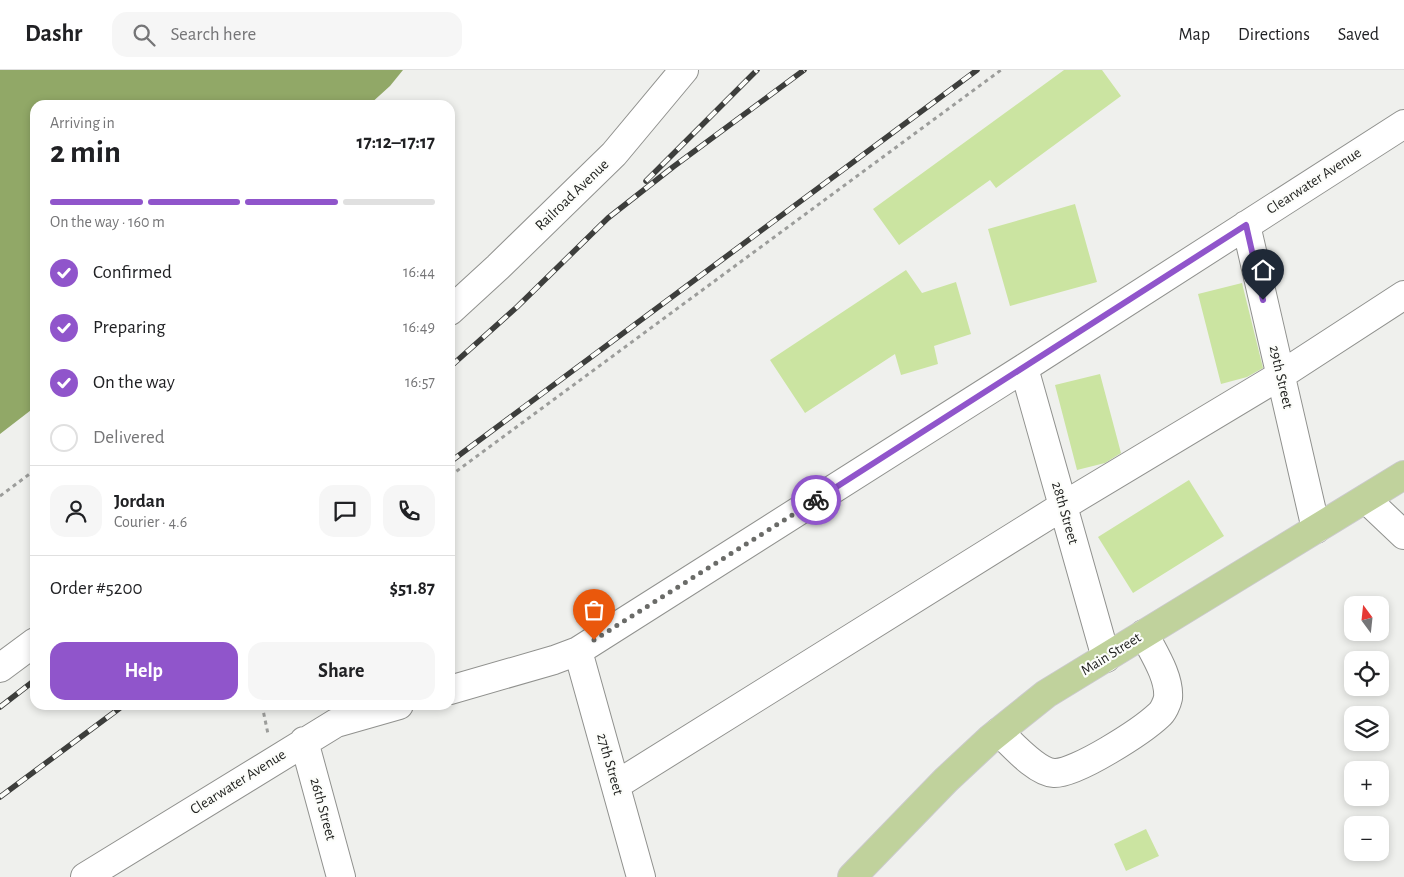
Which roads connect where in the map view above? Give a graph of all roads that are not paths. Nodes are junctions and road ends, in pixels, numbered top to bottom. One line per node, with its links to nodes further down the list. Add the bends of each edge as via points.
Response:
1 (684, 70): 5 (street, Railroad Avenue, via 614,154)
2 (1404, 124): 3 (street, Clearwater Avenue)
3 (1246, 225): 6 (street, Clearwater Avenue); 7 (street, 29th Street)
4 (1404, 296): 7 (street)
5 (455, 306)
6 (1024, 368): 10 (street, 28th Street); 15 (street, Clearwater Avenue)
7 (1281, 375): 10 (street); 11 (street, 29th Street)
8 (1404, 475): 9 (main road, Main Street)
9 (1366, 499): 11 (main road, Main Street); 12 (street)
10 (1063, 506): 16 (street, 28th Street); 22 (street)
11 (1316, 529): 13 (main road, Main Street)
12 (1404, 535)
13 (1144, 634): 16 (main road, Main Street); 20 (street, via 1165,680 1168,698 1161,714 1111,749 1074,770 1052,773 1032,763)
14 (30, 646): 17 (street)
15 (578, 651): 18 (street, Clearwater Avenue); 22 (street, 27th Street)
16 (1106, 658): 20 (main road, Main Street, via 1046,694)
17 (0, 668)
18 (455, 689)
19 (382, 710): 21 (street, Clearwater Avenue, via 336,723)
20 (999, 732): 26 (main road, Main Street, via 946,780)
21 (304, 741): 23 (street, Clearwater Avenue); 24 (street, 26th Street)
22 (616, 785): 25 (street, 27th Street)
23 (85, 877)
24 (341, 877)
25 (642, 877)
26 (852, 877)

